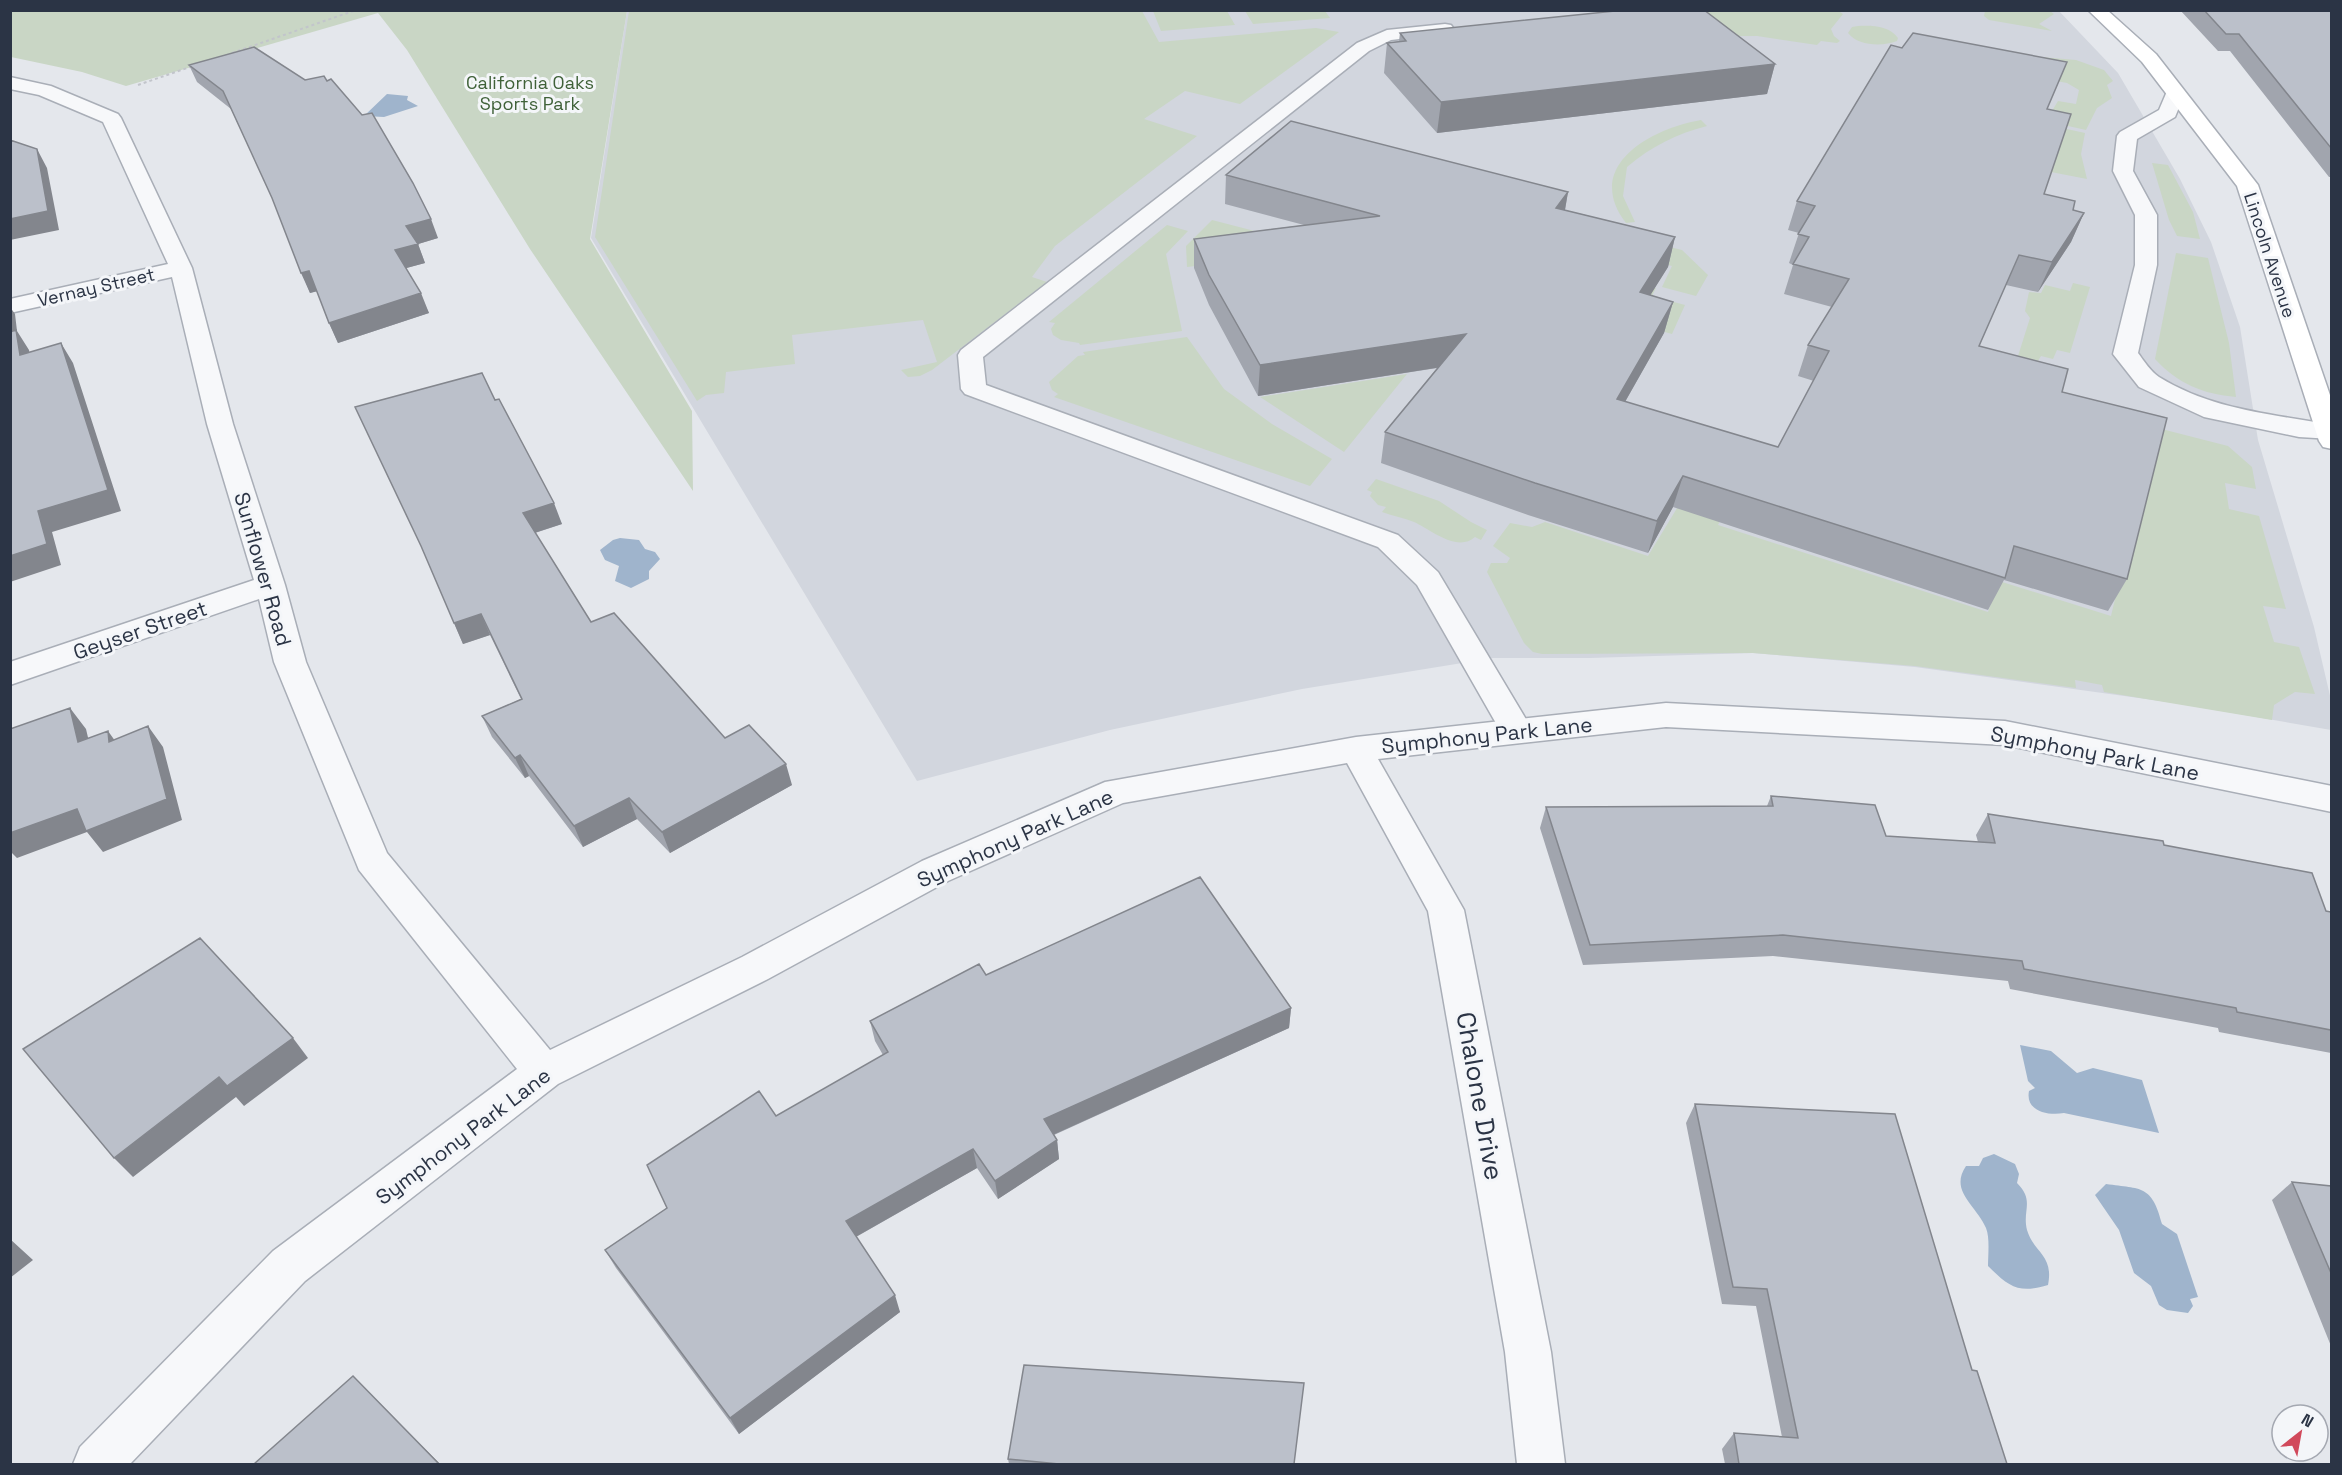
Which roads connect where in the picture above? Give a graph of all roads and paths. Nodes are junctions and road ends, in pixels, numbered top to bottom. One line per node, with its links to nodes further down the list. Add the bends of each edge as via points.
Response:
1 (356, 10): 4 (path)
2 (2096, 10): 7 (street, Lincoln Avenue, via 2149,58)
3 (1464, 27): 14 (street, via 1387,35 1363,47 970,355 974,389 1388,541 1428,579)
4 (224, 56)
5 (202, 63): 8 (path)
6 (10, 83): 8 (street, Sunflower Road, via 44,90)
7 (2175, 93): 11 (street, Lincoln Avenue, via 2247,185); 11 (street, via 2168,113 2127,136 2123,171 2146,216 2146,265 2125,354 2148,382 2213,411)
8 (77, 104): 9 (street, Sunflower Road, via 111,118)
9 (181, 268): 10 (street, Vernay Street); 12 (street, Sunflower Road, via 220,424)
10 (10, 306)
11 (2330, 437)
12 (270, 585): 13 (street, Geyser Street); 17 (street, Sunflower Road, via 290,662 372,860)
13 (10, 674)
14 (1517, 731): 15 (street, Symphony Park Lane); 16 (street, Symphony Park Lane, via 1666,715 2005,733)
15 (1356, 749): 17 (street, Symphony Park Lane, via 1117,791 935,871 755,968); 19 (street, Chalone Drive, via 1446,910 1528,1352)
16 (2331, 799)
17 (544, 1072): 18 (street, Symphony Park Lane, via 289,1266)
18 (97, 1464)
19 (1541, 1464)

